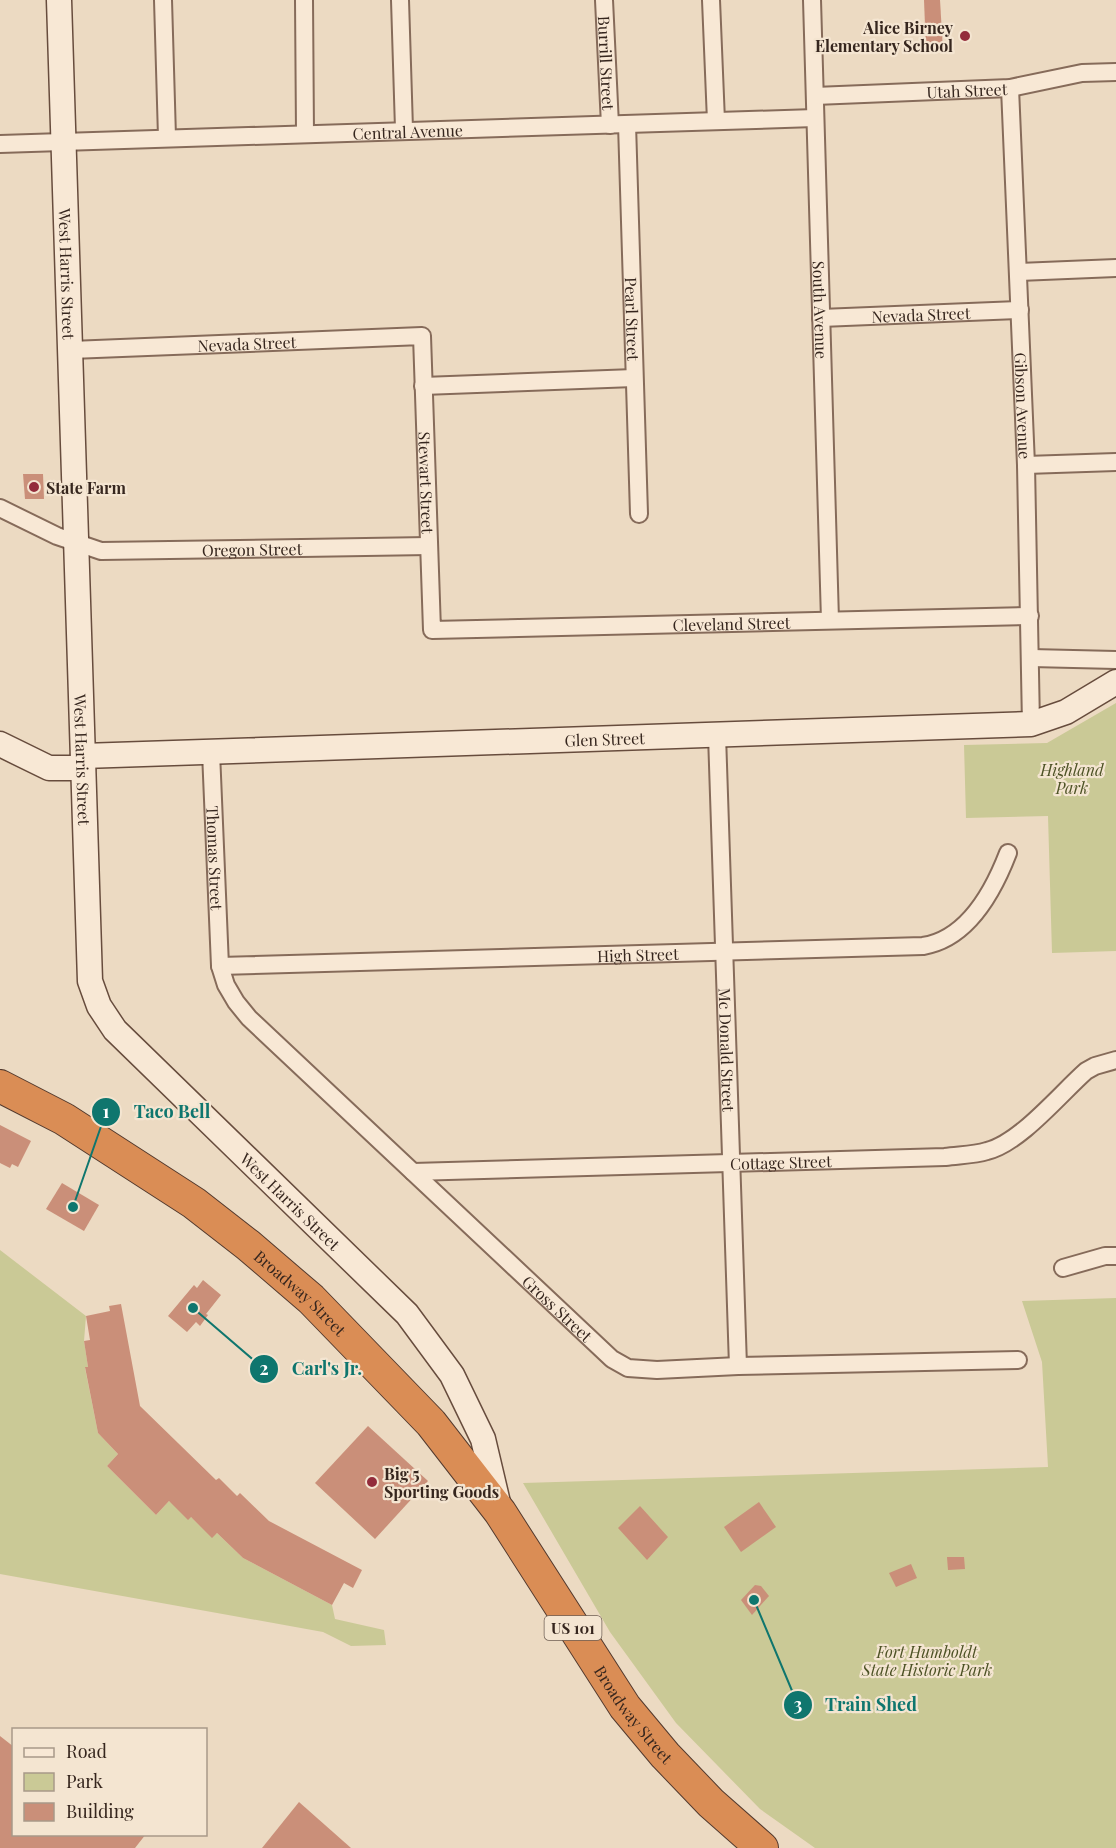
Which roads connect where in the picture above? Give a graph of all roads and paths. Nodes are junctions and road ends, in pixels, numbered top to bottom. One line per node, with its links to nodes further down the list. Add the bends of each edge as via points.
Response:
1 (59, 0): 18 (main road, West Harris Street)
2 (163, 0): 17 (street)
3 (304, 0): 16 (street)
4 (400, 0): 15 (street)
5 (604, 0): 13 (street, Burrill Street)
6 (711, 0): 12 (street)
7 (812, 0): 10 (street, South Avenue)
8 (1116, 72): 9 (street, Utah Street, via 1082,73)
9 (1010, 88): 10 (street, Utah Street); 21 (street, Gibson Avenue)
10 (815, 96): 11 (street, South Avenue)
11 (815, 118): 12 (street, Central Avenue); 23 (street, South Avenue)
12 (716, 121): 14 (street, Central Avenue)
13 (610, 124): 14 (street, Central Avenue); 15 (street, Central Avenue)
14 (627, 124): 26 (street, Pearl Street)
15 (404, 129): 16 (street, Central Avenue)
16 (305, 133): 17 (street, Central Avenue)
17 (167, 137): 18 (street, Central Avenue)
18 (63, 141): 19 (street, Central Avenue); 25 (main road, West Harris Street)
19 (0, 144)
20 (1116, 268): 21 (street)
21 (1019, 272): 22 (street, Gibson Avenue)
22 (1020, 310): 23 (street, Nevada Street); 29 (street, Gibson Avenue)
23 (821, 318): 35 (street, South Avenue)
24 (422, 336): 25 (street, Nevada Street); 27 (street, Stewart Street)
25 (71, 350): 32 (main road, West Harris Street)
26 (634, 378): 27 (street); 31 (street, Pearl Street)
27 (423, 386): 33 (street, Stewart Street)
28 (1116, 462): 29 (street)
29 (1026, 465): 34 (street, Gibson Avenue)
30 (0, 508): 32 (street, Oregon Street)
31 (639, 514)
32 (77, 543): 33 (street, Oregon Street, via 101,551); 44 (main road, West Harris Street)
33 (429, 546): 36 (street, Stewart Street)
34 (1030, 616): 35 (street, Cleveland Street); 37 (street, Gibson Avenue)
35 (830, 620): 36 (street, Cleveland Street)
36 (432, 630)
37 (1031, 658): 38 (street); 40 (street, Gibson Avenue)
38 (1116, 660)
39 (1116, 682): 40 (main road, Glen Street, via 1066,712)
40 (1031, 724): 41 (main road, Glen Street)
41 (717, 735): 43 (main road, Glen Street); 46 (street, Mc Donald Street)
42 (0, 744): 44 (main road, Glen Street, via 49,768)
43 (211, 752): 44 (main road, Glen Street); 47 (street, Thomas Street)
44 (83, 762): 56 (main road, West Harris Street, via 90,981 99,1006 115,1030 407,1314)
45 (1008, 853): 46 (street, High Street, via 998,879 972,917 947,940 936,944)
46 (724, 952): 47 (street, High Street); 50 (street, Mc Donald Street)
47 (220, 966): 51 (street, Gross Street, via 226,985 249,1018)
48 (1116, 1060): 50 (street, Cottage Street, via 1086,1071 1015,1137 987,1152 945,1157)
49 (0, 1086): 57 (highway, Broadway Street / US 101, via 64,1119 211,1216 311,1299)
50 (730, 1162): 51 (street, Cottage Street); 55 (street, Mc Donald Street)
51 (413, 1172): 55 (street, Gross Street, via 612,1359 627,1368)
52 (1116, 1256): 53 (street)
53 (1063, 1268)
54 (1018, 1360): 55 (street, Gross Street)
55 (738, 1366)
56 (452, 1375): 57 (main road, West Harris Street, via 455,1411 449,1418); 58 (main road, West Harris Street, via 483,1439)
57 (431, 1423): 58 (highway, Broadway Street / US 101)
58 (500, 1512): 59 (highway, Broadway Street / US 101, via 625,1707 711,1803)
59 (762, 1848)

